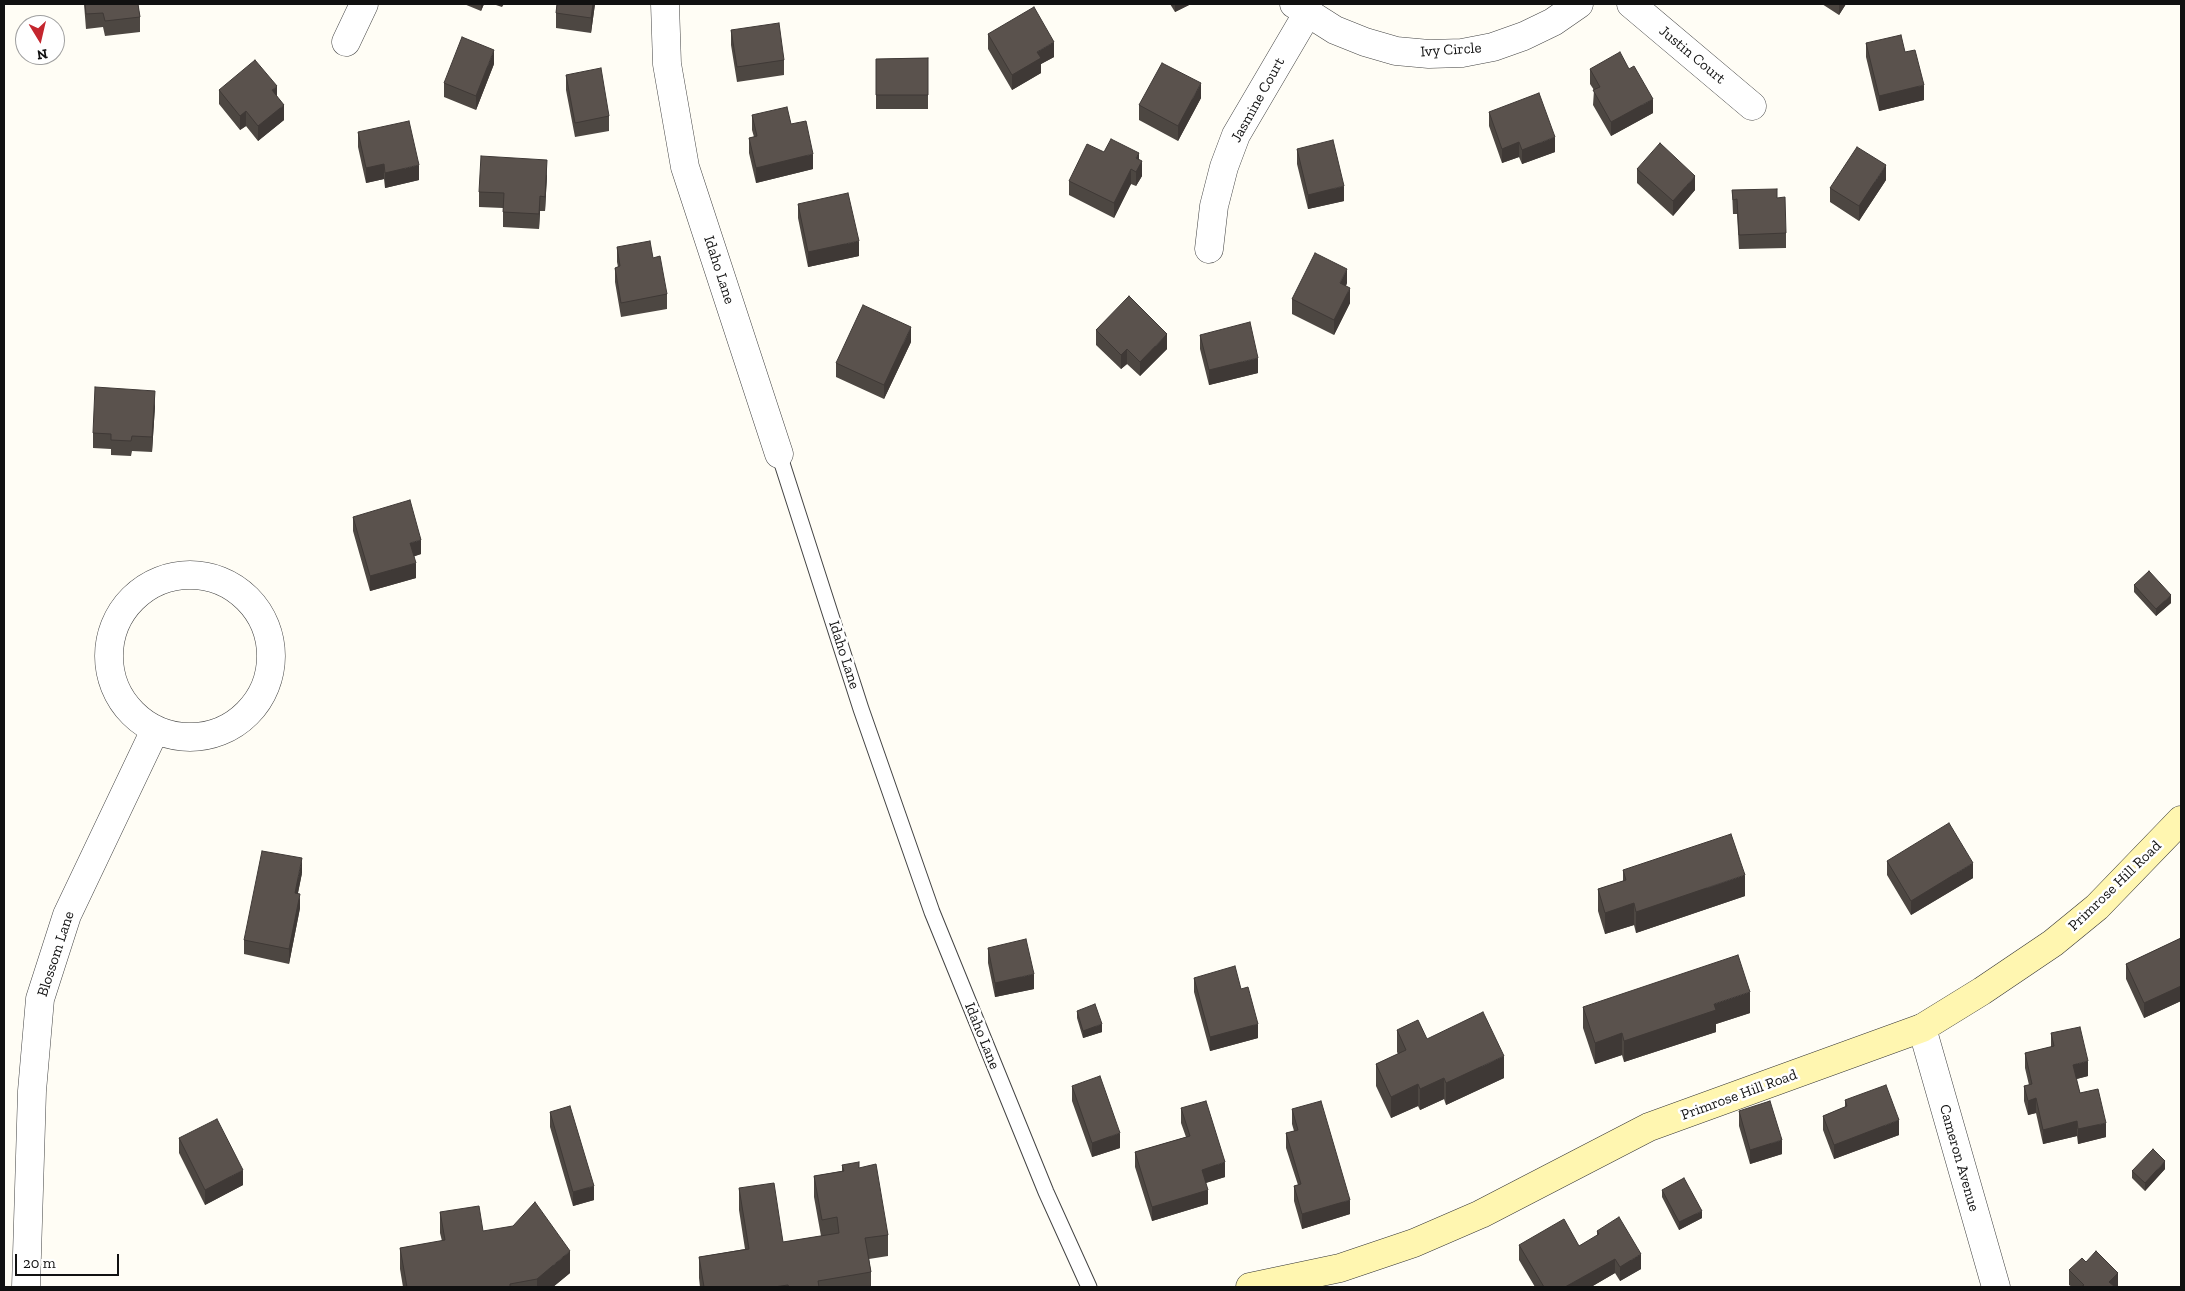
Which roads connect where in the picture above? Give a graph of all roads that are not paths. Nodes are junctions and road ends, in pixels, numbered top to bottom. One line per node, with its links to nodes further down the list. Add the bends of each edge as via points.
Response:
1 (364, 4): 6 (street)
2 (665, 4): 9 (street, Idaho Lane, via 666,64 686,167)
3 (1579, 4): 5 (street, Ivy Circle, via 1553,22 1493,47 1462,53 1429,54 1396,51 1365,42 1335,30)
4 (1631, 4): 7 (street, Justin Court)
5 (1301, 9): 8 (street, Jasmine Court, via 1236,135 1214,206)
6 (346, 42)
7 (1752, 106)
8 (1209, 249)
9 (779, 454): 14 (lane, Idaho Lane, via 861,709 932,912 1046,1192)
10 (155, 730): 10 (street, via 127,707 111,676 110,640 116,622 138,594 153,584 187,574 210,576 249,599 262,617 271,639 268,683 257,704 241,720 222,731 200,737 177,736); 13 (street, Blossom Lane, via 67,915 40,999 32,1091)
11 (2181, 820): 12 (street, Primrose Hill Road, via 2097,907 2053,943)
12 (1922, 1028): 15 (street, Primrose Hill Road, via 1649,1128 1481,1214 1414,1243 1340,1268); 16 (street, Cameron Avenue)
13 (26, 1287)
14 (1090, 1287)
15 (1250, 1287)
16 (1996, 1287)

